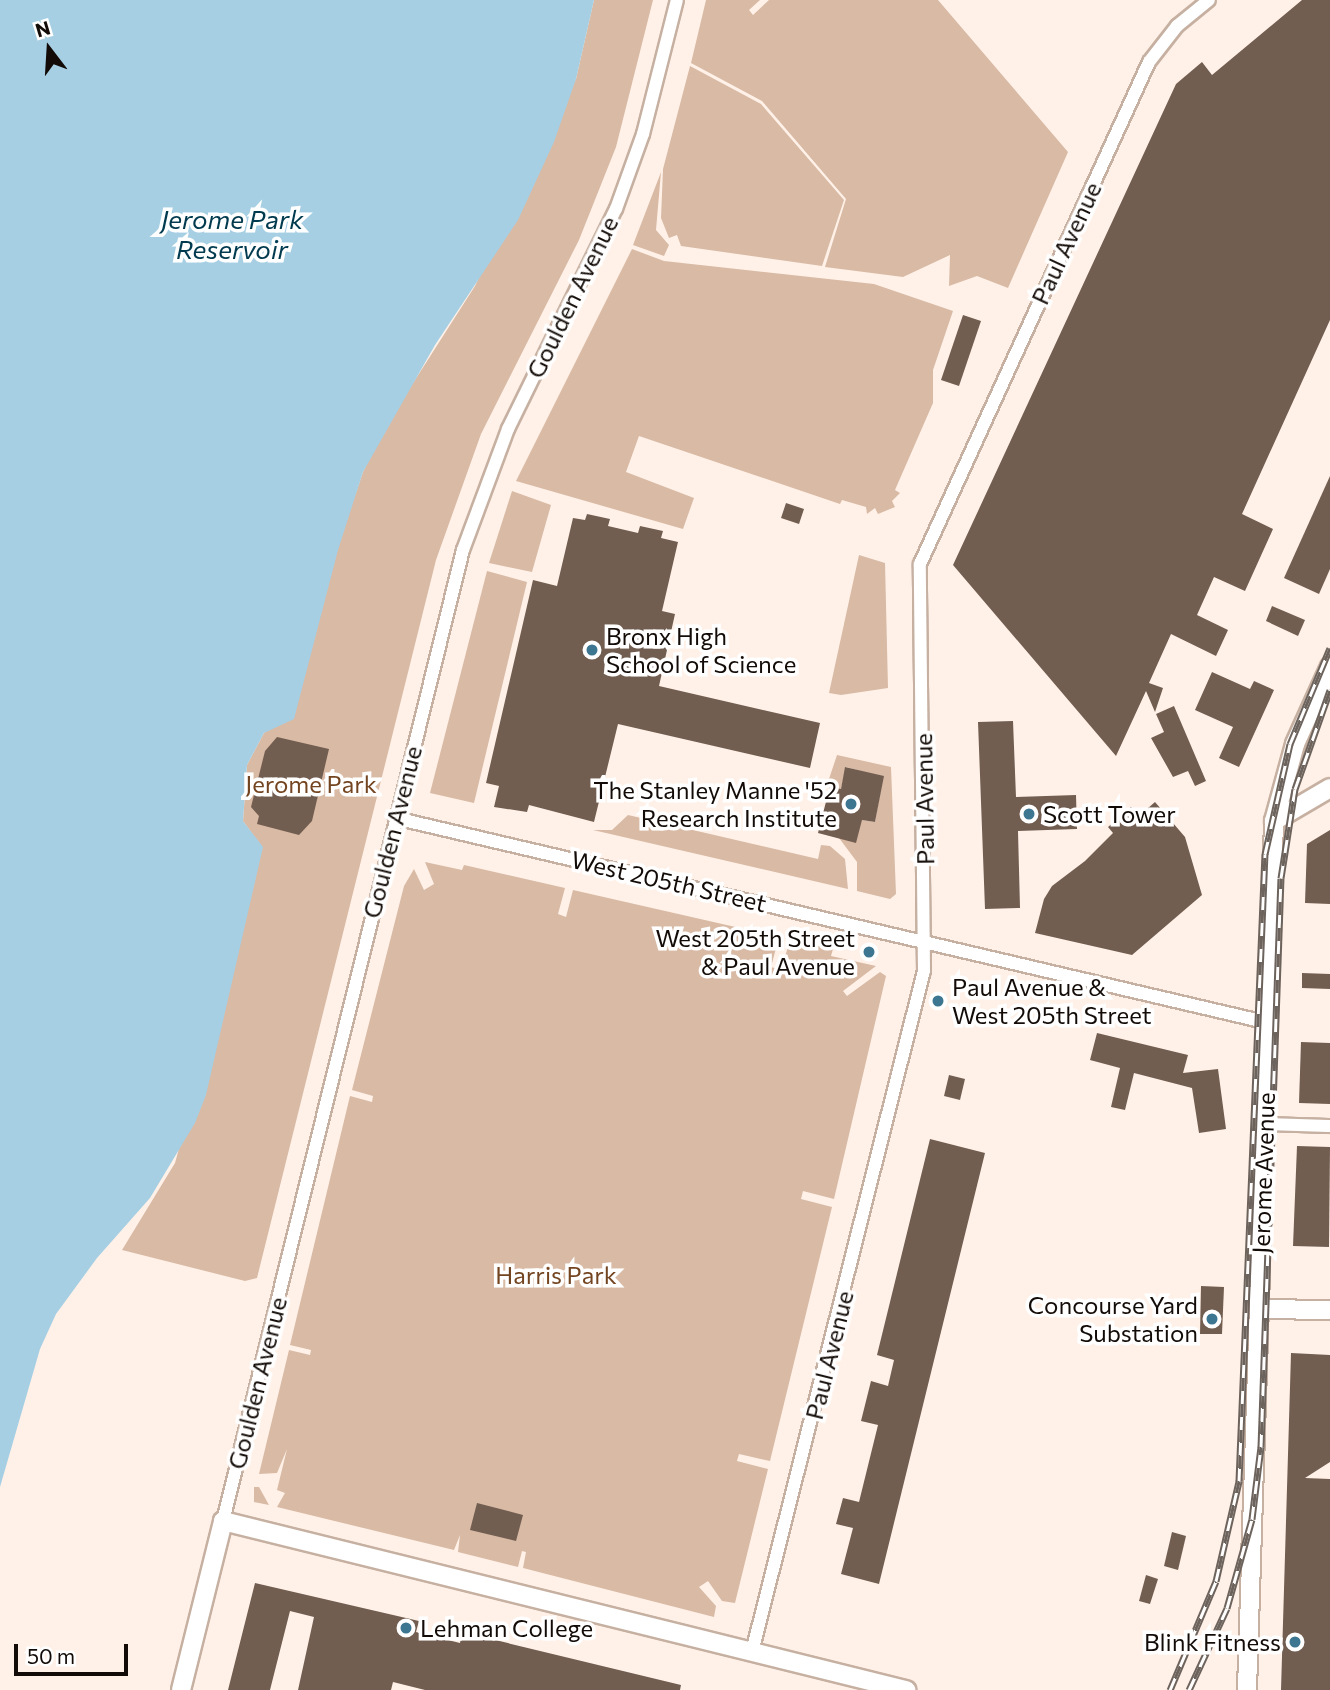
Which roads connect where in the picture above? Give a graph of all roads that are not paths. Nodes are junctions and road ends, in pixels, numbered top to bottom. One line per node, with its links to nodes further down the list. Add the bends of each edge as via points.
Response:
1 (677, 0): 5 (street, Goulden Avenue, via 650,111 620,200 508,429 473,520)
2 (1209, 0): 7 (street, Paul Avenue, via 1177,26 1149,61 920,564)
3 (1330, 667): 6 (main road, Jerome Avenue, via 1294,744)
4 (1330, 788): 6 (main road)
5 (395, 818): 7 (street, West 205th Street); 13 (street, Goulden Avenue)
6 (1274, 821): 8 (main road, Jerome Avenue)
7 (927, 943): 8 (street, West 205th Street); 14 (street, Paul Avenue, via 919,996)
8 (1269, 1023): 9 (main road, Jerome Avenue)
9 (1265, 1124): 10 (street); 11 (main road, Jerome Avenue)
10 (1330, 1126)
11 (1259, 1309): 12 (main road); 17 (main road, Jerome Avenue)
12 (1330, 1310)
13 (223, 1521): 14 (main road); 15 (main road, Goulden Avenue)
14 (752, 1652): 16 (main road)
15 (181, 1690)
16 (906, 1690)
17 (1247, 1690)

